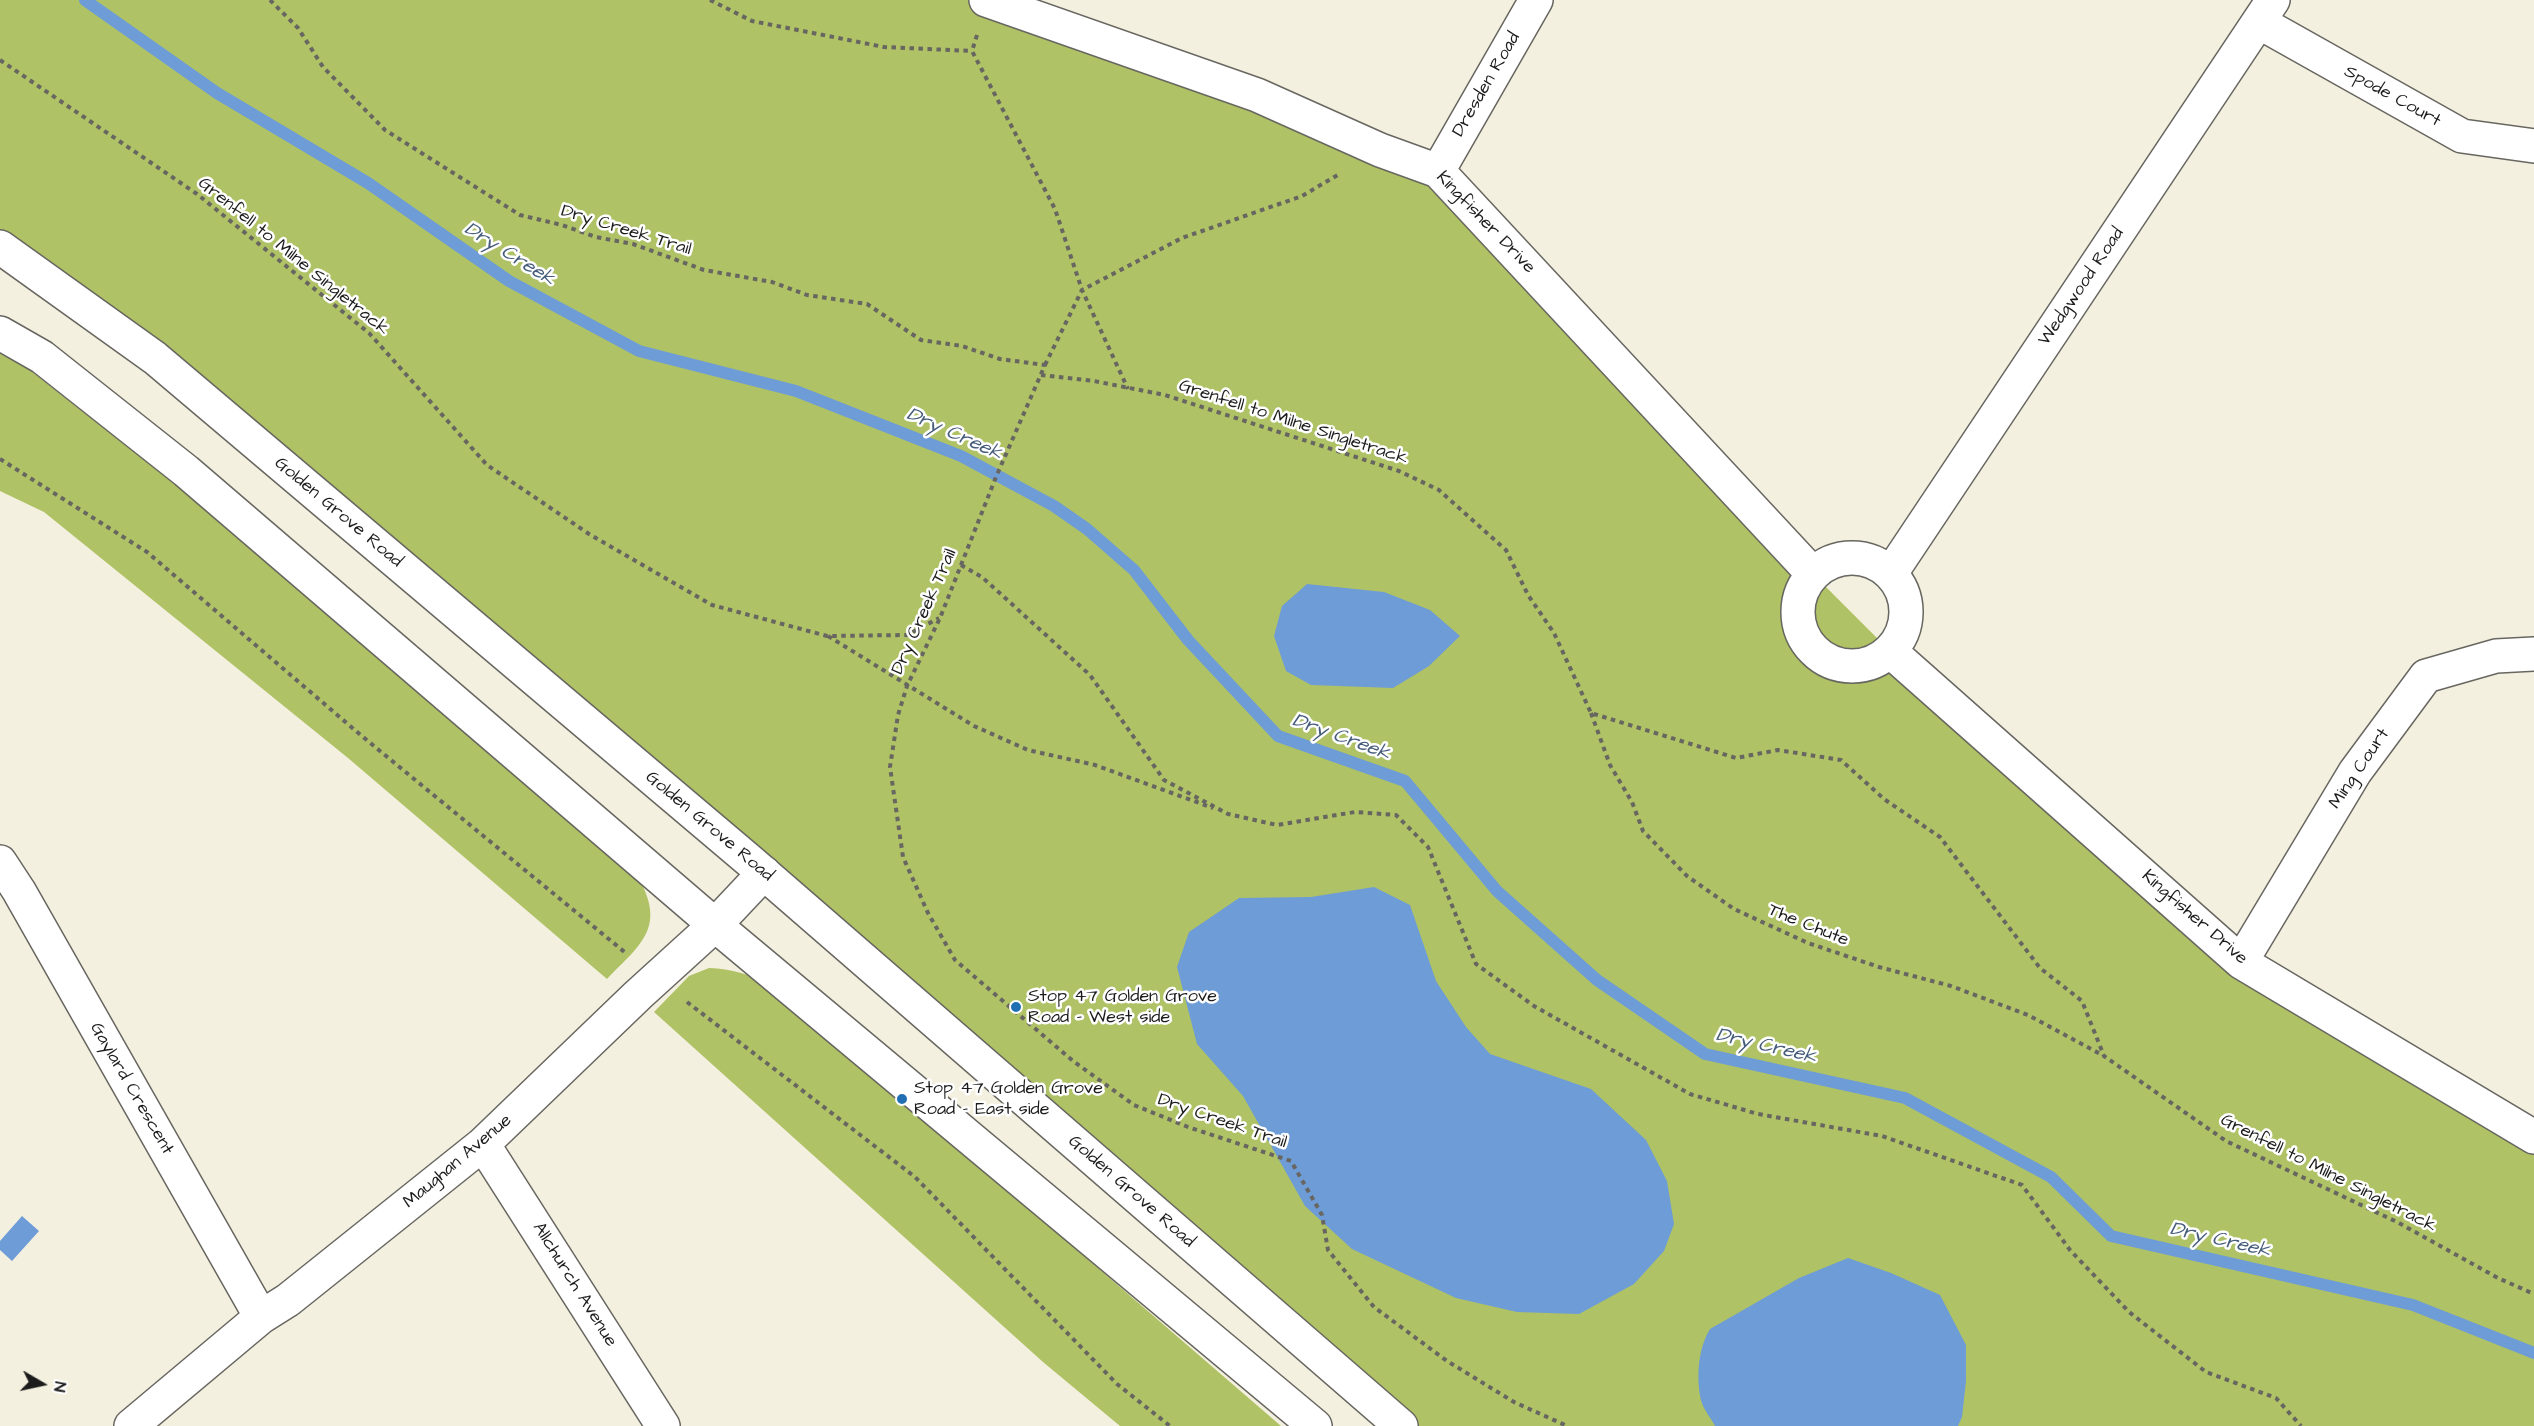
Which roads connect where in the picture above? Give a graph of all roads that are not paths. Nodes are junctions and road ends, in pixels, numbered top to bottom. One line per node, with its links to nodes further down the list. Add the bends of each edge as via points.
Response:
1 (1536, 0): 5 (street, Dresden Road)
2 (992, 1): 5 (street, Kingfisher Drive, via 1257,95 1380,150)
3 (2266, 11): 4 (street, Spode Court, via 2462,136); 8 (street, Wedgwood Road)
4 (2534, 146)
5 (1438, 171): 9 (street, Kingfisher Drive)
6 (0, 247): 13 (street, Golden Grove Road, via 155,358)
7 (0, 333): 15 (street, via 42,357 186,471)
8 (1891, 573): 9 (street, via 1877,562 1860,557 1834,560); 10 (street, via 1907,603 1901,638)
9 (1813, 574): 10 (street, via 1802,590 1797,608 1799,627 1821,657 1838,665 1856,666 1874,662)
10 (1890, 651): 16 (street, Kingfisher Drive)
11 (2534, 654): 16 (street, Ming Court, via 2496,656 2426,676 2355,772)
12 (0, 862): 14 (street, Gaylard Crescent)
13 (764, 873): 15 (street, Maughan Avenue); 23 (street, Golden Grove Road)
14 (10, 900): 19 (street, Gaylard Crescent)
15 (715, 925): 18 (street, Maughan Avenue); 22 (street)
16 (2241, 962): 17 (street, Kingfisher Drive)
17 (2534, 1137)
18 (483, 1144): 19 (street, Maughan Avenue, via 288,1300); 21 (street, Allchurch Avenue)
19 (261, 1317): 20 (street, Maughan Avenue)
20 (131, 1426)
21 (663, 1426)
22 (1315, 1426)
23 (1401, 1426)

